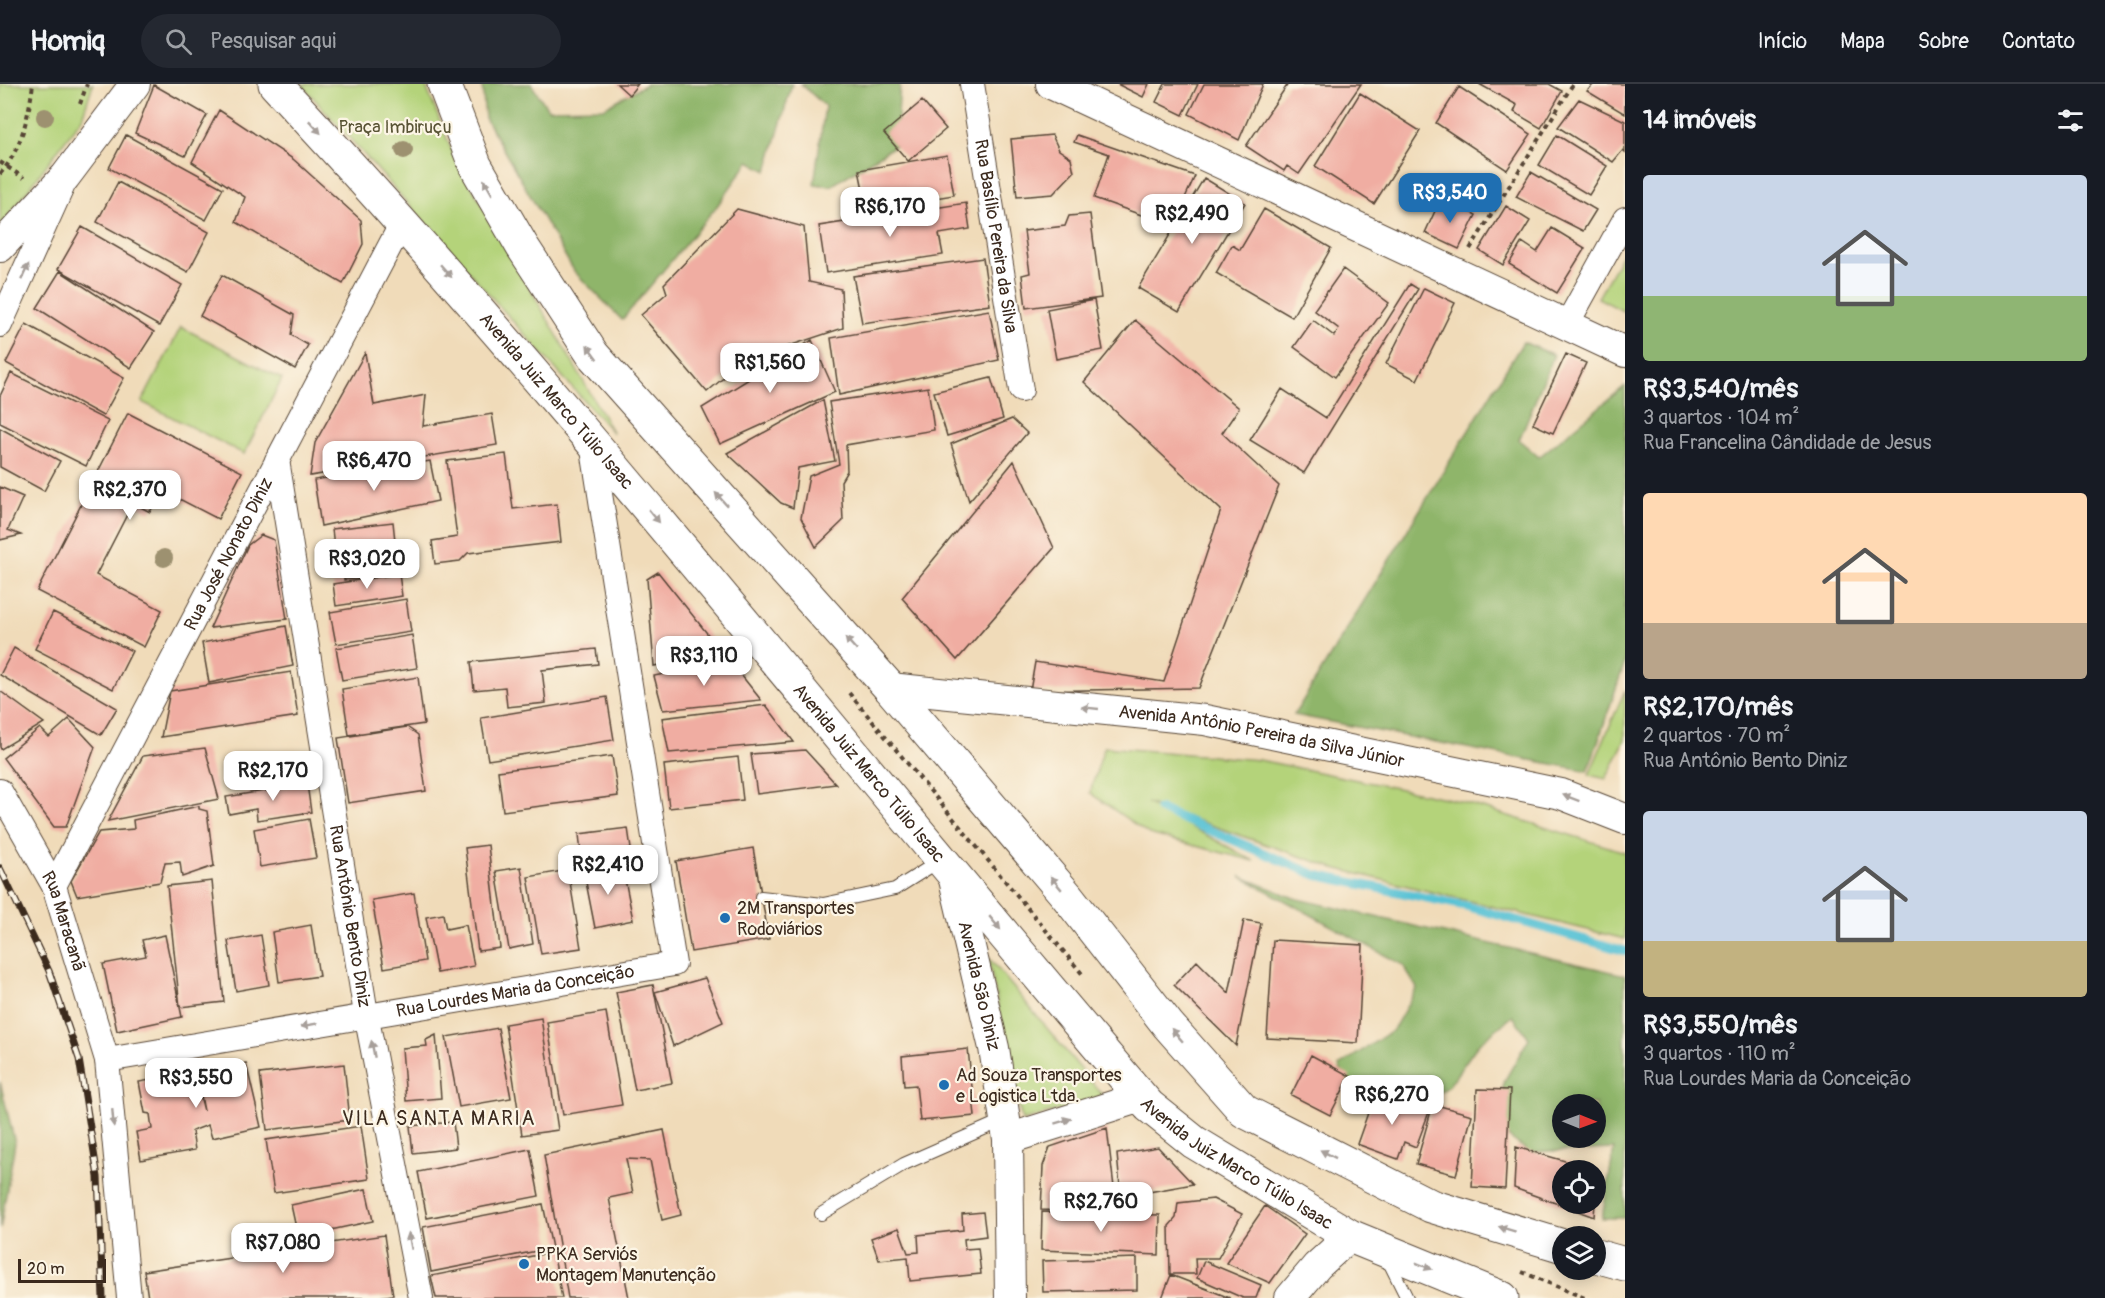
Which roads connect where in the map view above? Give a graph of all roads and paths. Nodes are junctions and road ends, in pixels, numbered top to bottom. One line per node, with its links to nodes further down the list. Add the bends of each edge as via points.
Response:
1 (33, 84): 10 (path, via 30,108 16,148)
2 (110, 84): 9 (street)
3 (135, 84): 9 (street)
4 (275, 84): 13 (main road, Avenida Juiz Marco Túlio Isaac, one-way to 13)
5 (444, 84): 22 (main road, one-way to 5, via 593,355 475,165)
6 (972, 84): 19 (street, Rua Basílio Pereira da Silva)
7 (1051, 84): 15 (street)
8 (1573, 84): 15 (path)
9 (95, 136): 11 (street)
10 (0, 174)
11 (65, 177): 14 (street); 17 (street, one-way to 11)
12 (1625, 219): 16 (street)
13 (403, 221): 20 (main road, Avenida Juiz Marco Túlio Isaac, one-way to 20); 21 (street, Rua José Nonato Diniz)
14 (0, 248)
15 (1455, 272): 16 (street)
16 (1566, 324): 18 (street)
17 (0, 325)
18 (1625, 352)
19 (1021, 390)
20 (592, 442): 24 (main road, Avenida Juiz Marco Túlio Isaac, one-way to 24); 30 (street, Rua Lourdes Maria da Conceição, via 674,964)
21 (277, 460): 28 (street, Rua José Nonato Diniz); 30 (street, Rua Antônio Bento Diniz)
22 (890, 688): 23 (main road); 26 (street, Avenida Antônio Pereira da Silva Júnior, one-way to 22, via 1561,794 1205,720)
23 (932, 737): 24 (path); 36 (main road, one-way to 23, via 1431,1206 1244,1111 1168,1025 1067,896)
24 (873, 776): 27 (main road, Avenida Juiz Marco Túlio Isaac)
25 (0, 791): 28 (street, Rua Maracanã)
26 (1625, 819)
27 (947, 865): 29 (lane, via 895,889 823,904); 32 (main road, Avenida Juiz Marco Túlio Isaac, one-way to 32); 33 (street, Avenida São Diniz, via 994,1048)
28 (54, 886): 31 (street, Rua Maracanã)
29 (762, 897)
30 (366, 1014): 31 (street, Rua Lourdes Maria da Conceição, one-way to 31); 41 (street, Rua Antônio Bento Diniz, one-way to 30)
31 (107, 1060): 40 (street, Rua Maracanã, one-way to 40)
32 (1141, 1097): 33 (street, one-way to 32); 35 (main road, Avenida Juiz Marco Túlio Isaac, via 1194,1142)
33 (1006, 1129): 34 (lane, via 904,1164); 42 (street, Avenida São Diniz)
34 (821, 1214)
35 (1350, 1236): 37 (main road, Avenida Juiz Marco Túlio Isaac); 43 (street)
36 (1552, 1243)
37 (1383, 1249): 44 (lane); 45 (main road, Avenida Juiz Marco Túlio Isaac, one-way to 45)
38 (1606, 1259): 39 (main road)
39 (1625, 1264)
40 (129, 1298)
41 (421, 1298)
42 (1010, 1298)
43 (1290, 1298)
44 (1407, 1298)
45 (1502, 1298)

